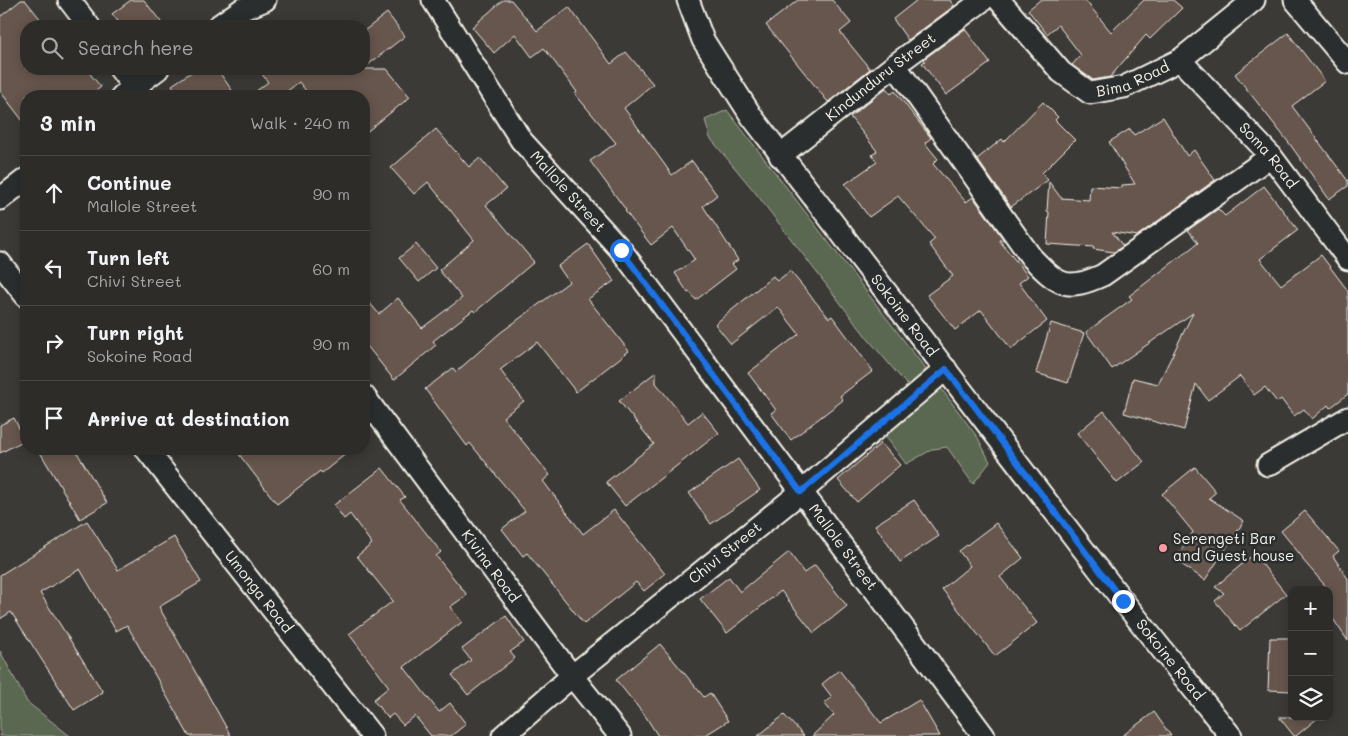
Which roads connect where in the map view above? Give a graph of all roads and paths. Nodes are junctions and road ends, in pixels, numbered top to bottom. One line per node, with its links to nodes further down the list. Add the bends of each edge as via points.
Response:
1 (69, 0): 9 (street)
2 (265, 0): 10 (street)
3 (433, 0): 30 (street, Mallole Street, via 521,140 621,250)
4 (688, 0): 18 (street, Sokoine Road, via 703,40)
5 (982, 0): 13 (street, Kindunduru Street)
6 (999, 0): 11 (street, Bima Road, via 1061,72 1090,93 1124,88)
7 (1254, 0): 11 (street, Bima Road)
8 (1295, 0): 12 (street)
9 (84, 20)
10 (227, 20)
11 (1180, 60): 19 (street, Soma Road)
12 (1348, 63)
13 (896, 66): 18 (street, Kindunduru Street); 19 (street, via 1031,258 1048,275 1069,285 1085,283 1103,275)
14 (123, 75): 16 (street)
15 (152, 75): 17 (street)
16 (130, 90)
17 (135, 90)
18 (780, 156): 25 (street, Sokoine Road)
19 (1271, 156): 22 (street, Soma Road)
20 (20, 183): 21 (street)
21 (0, 198)
22 (1348, 259)
23 (0, 262): 24 (street)
24 (20, 288)
25 (946, 369): 30 (street, Chivi Street); 36 (street, Sokoine Road)
26 (370, 404): 31 (street, Kivina Road)
27 (1348, 418): 29 (street)
28 (151, 455): 32 (street, Umonga Road)
29 (1268, 465)
30 (801, 492): 31 (street, Chivi Street); 35 (street, Mallole Street)
31 (572, 676): 33 (street, Chivi Street); 34 (street, Kivina Road)
32 (372, 736)
33 (503, 736)
34 (620, 736)
35 (984, 736)
36 (1231, 736)

